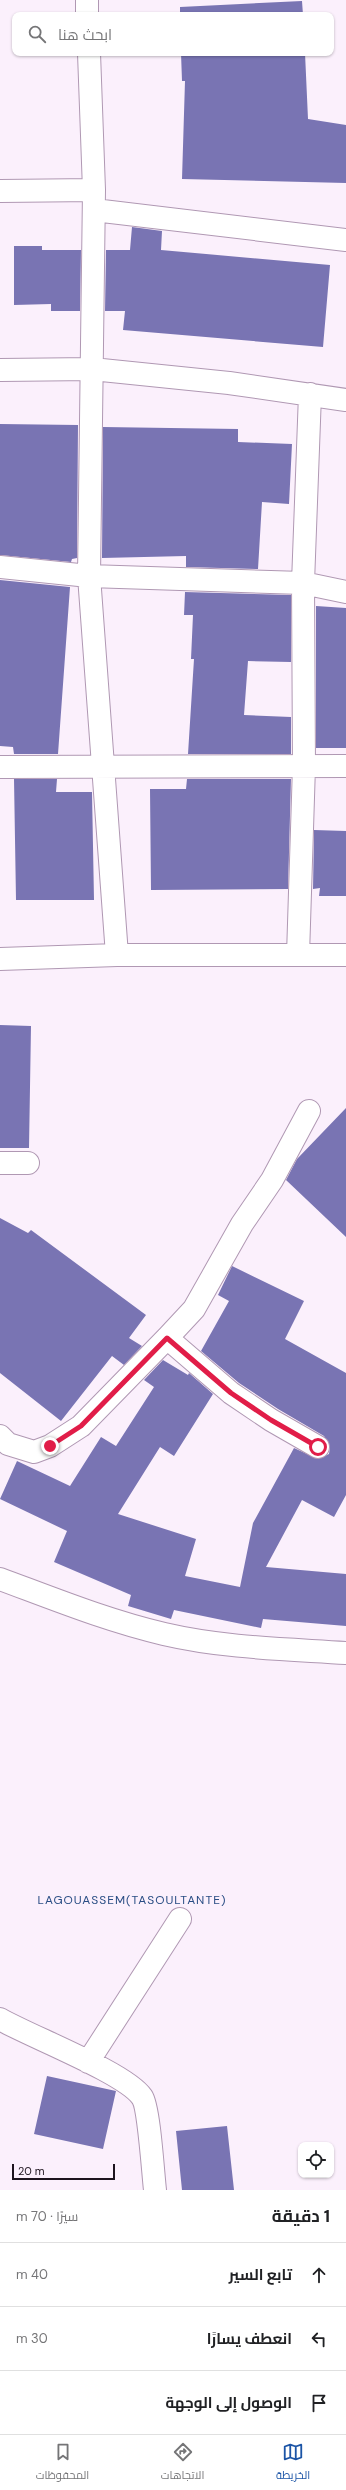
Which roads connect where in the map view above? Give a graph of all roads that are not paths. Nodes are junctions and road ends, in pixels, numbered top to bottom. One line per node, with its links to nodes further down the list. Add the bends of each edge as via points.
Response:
1 (87, 0): 2 (street)
2 (87, 12)
3 (89, 56): 5 (street)
4 (0, 191): 5 (street)
5 (94, 200): 6 (street); 7 (street)
6 (346, 240)
7 (92, 369): 8 (street); 9 (street); 12 (street)
8 (0, 370)
9 (310, 394): 10 (street); 13 (street)
10 (346, 400)
11 (0, 567): 12 (street)
12 (89, 576): 13 (street); 18 (street)
13 (303, 583): 14 (street); 15 (street)
14 (346, 592)
15 (304, 766): 16 (street); 18 (street); 20 (street)
16 (346, 766)
17 (0, 767): 18 (street)
18 (103, 768): 19 (street)
19 (117, 955): 20 (street); 22 (street)
20 (298, 955): 21 (street)
21 (346, 955)
22 (0, 959)
23 (309, 1111): 26 (street, via 272,1180 242,1224 194,1309)
24 (0, 1163): 25 (street)
25 (28, 1163)
26 (167, 1338): 27 (street, via 81,1426 50,1446 34,1452 8,1444); 28 (street, via 231,1393)
27 (0, 1436)
28 (318, 1447)
29 (0, 1579): 30 (street, via 115,1621 165,1635 229,1645)
30 (346, 1653)
31 (180, 1919): 33 (street)
32 (0, 2020): 33 (street)
33 (88, 2062): 34 (street, via 130,2085 142,2097 147,2111)
34 (155, 2190)

